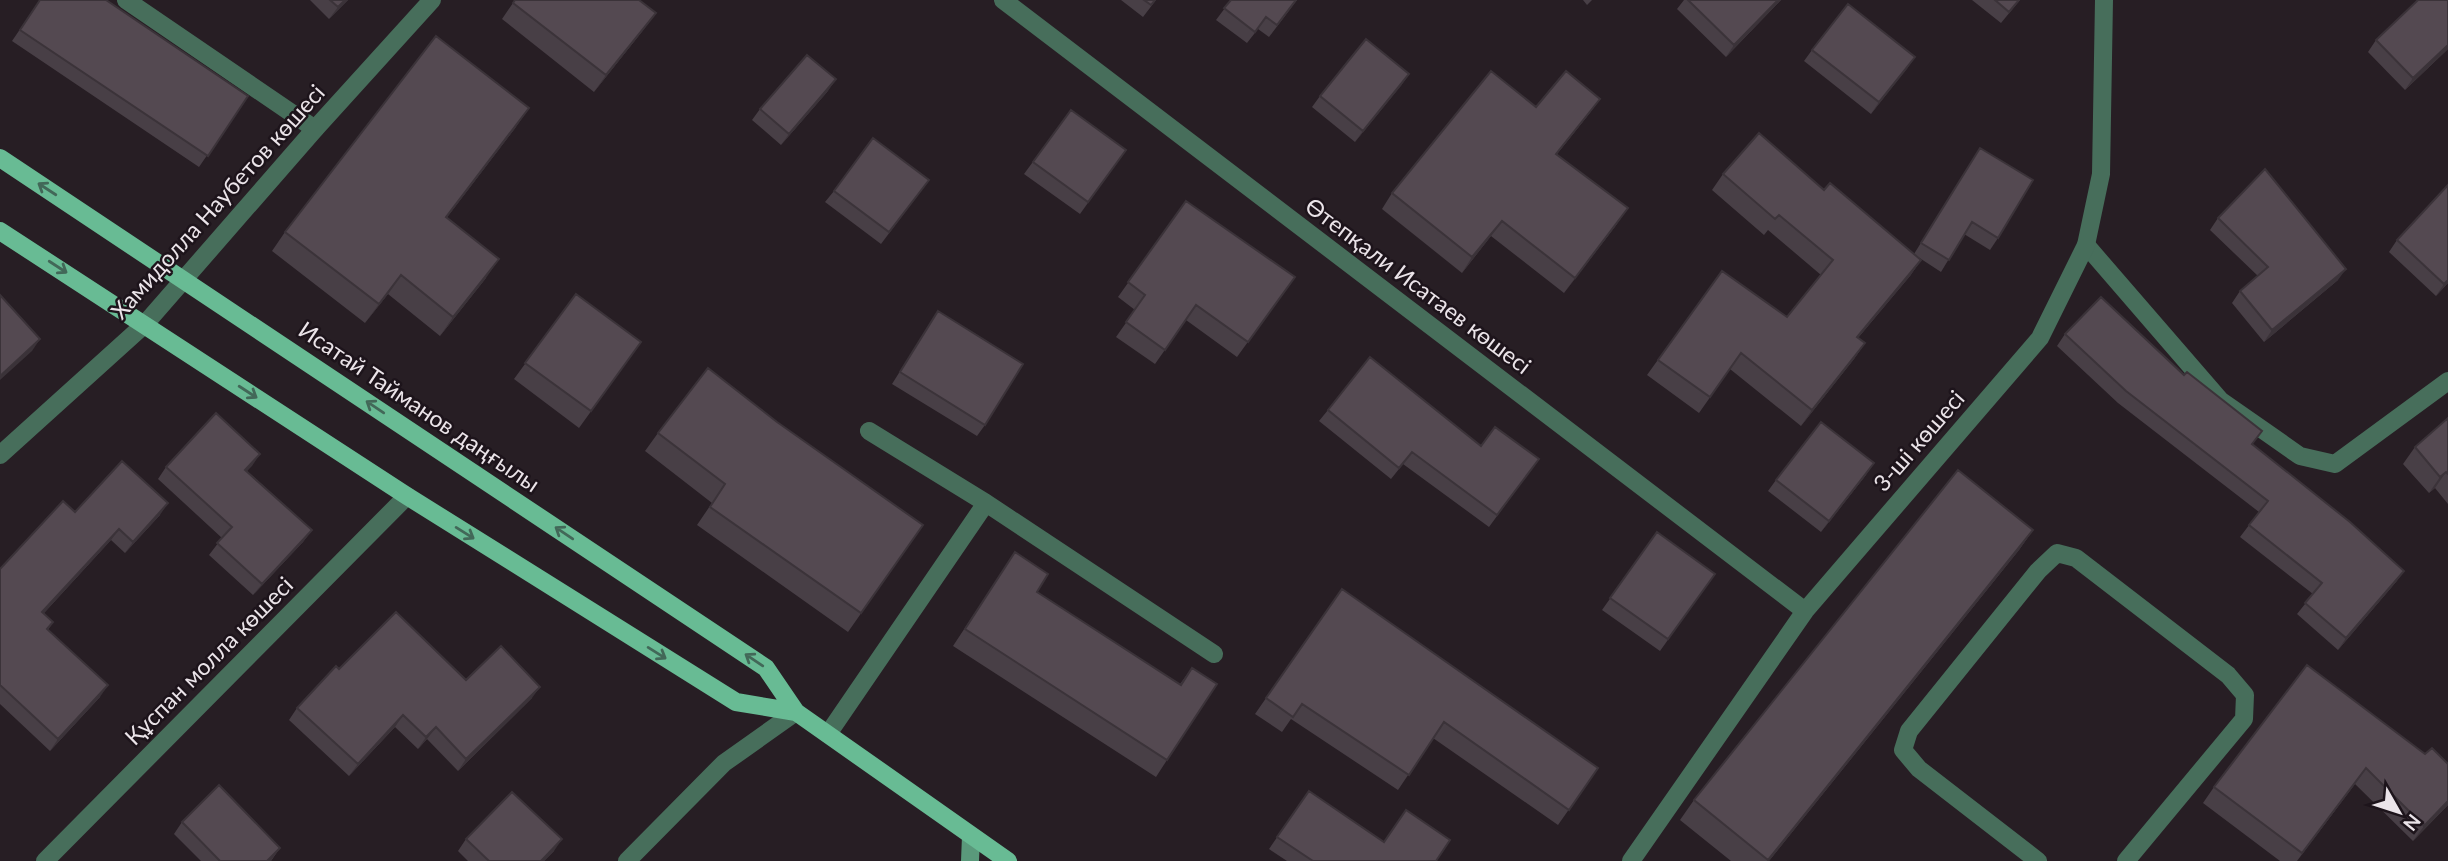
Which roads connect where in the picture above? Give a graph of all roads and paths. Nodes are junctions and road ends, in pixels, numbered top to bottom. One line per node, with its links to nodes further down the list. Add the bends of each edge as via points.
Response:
1 (126, 0): 5 (street)
2 (432, 0): 5 (street, Хамидолла Наубетов көшесі)
3 (1003, 0): 16 (street, Өтепқали Исатаев көшесі)
4 (2104, 0): 8 (street, 3-ші көшесі, via 2101,174)
5 (316, 129): 9 (street, Хамидолла Наубетов көшесі)
6 (0, 158): 9 (main road, Исатай Тайманов даңғылы, one-way to 6)
7 (0, 231): 10 (main road, Исатай Тайманов даңғылы, one-way to 10)
8 (2086, 246): 11 (street, via 2220,400 2300,456 2335,464); 16 (street, 3-ші көшесі, via 2040,338)
9 (185, 280): 10 (street, Хамидолла Наубетов көшесі); 18 (main road, Исатай Тайманов даңғылы, one-way to 9, via 766,668)
10 (145, 324): 13 (street, Хамидолла Наубетов көшесі); 14 (main road, Исатай Тайманов даңғылы, one-way to 14)
11 (2448, 381)
12 (869, 430): 15 (street)
13 (0, 455)
14 (407, 496): 18 (main road, Исатай Тайманов даңғылы, one-way to 18, via 736,702); 21 (street, Құспан молла көшесі)
15 (986, 503): 17 (street); 19 (street)
16 (1805, 611): 25 (street, 3-ші көшесі)
17 (1214, 654)
18 (796, 712): 19 (main road, Исатай Тайманов даңғылы); 22 (street, via 724,763)
19 (828, 734): 20 (main road, Исатай Тайманов даңғылы)
20 (971, 836): 23 (street); 24 (main road, Исатай Тайманов даңғылы)
21 (46, 861)
22 (627, 861)
23 (970, 861)
24 (1008, 861)
25 (1631, 861)
26 (2038, 861): 27 (street, via 1919,769 1903,750 1909,731 2057,553 2076,558 2228,675 2245,695 2244,719)
27 (2126, 861)

